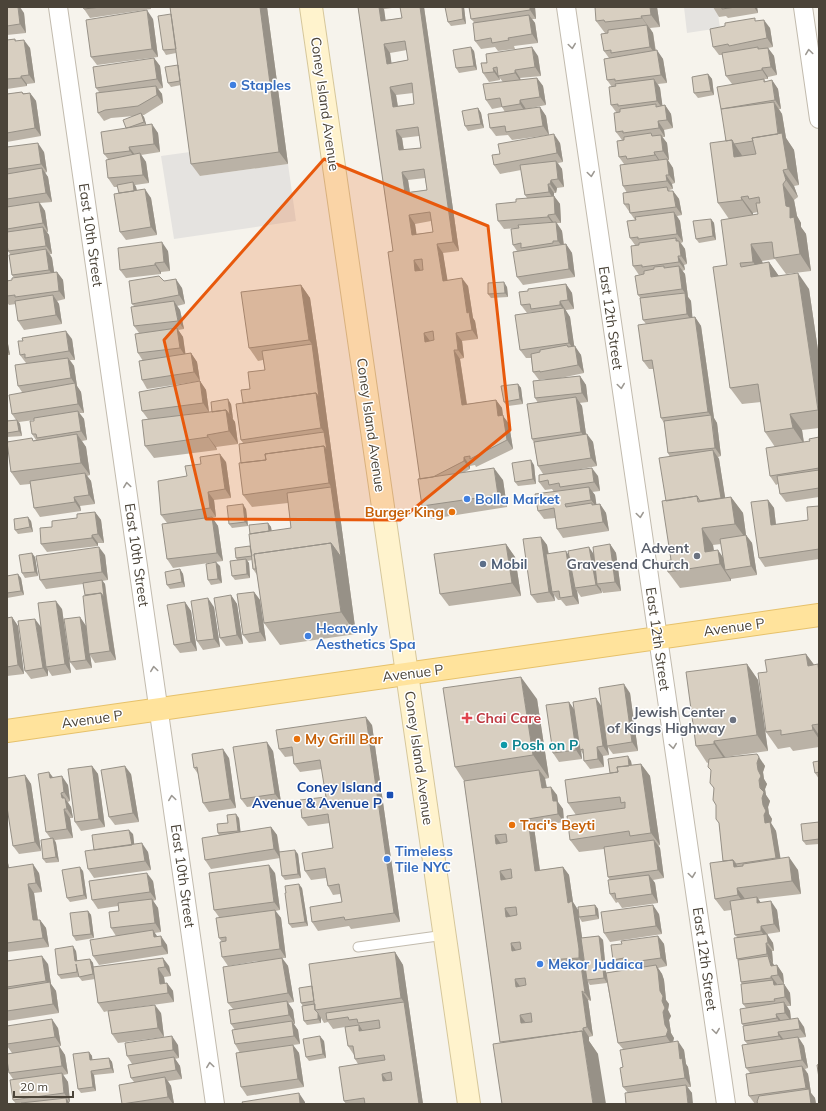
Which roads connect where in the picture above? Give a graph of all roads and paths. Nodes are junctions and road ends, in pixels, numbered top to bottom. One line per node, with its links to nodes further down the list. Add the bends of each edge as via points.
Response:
1 (58, 7): 9 (street, East 10th Street, one-way to 1)
2 (311, 7): 8 (main road, Coney Island Avenue)
3 (566, 7): 7 (street, East 12th Street, one-way to 7)
4 (803, 7): 5 (street, one-way to 4)
5 (819, 119)
6 (819, 615): 7 (main road, Avenue P)
7 (657, 638): 8 (main road, Avenue P); 15 (street, East 12th Street, one-way to 15)
8 (406, 673): 9 (main road, Avenue P); 11 (main road, Coney Island Avenue)
9 (160, 709): 10 (main road, Avenue P); 13 (street, East 10th Street, one-way to 9)
10 (7, 731)
11 (445, 935): 12 (lane); 14 (main road, Coney Island Avenue)
12 (358, 947)
13 (215, 1104)
14 (470, 1104)
15 (726, 1104)

